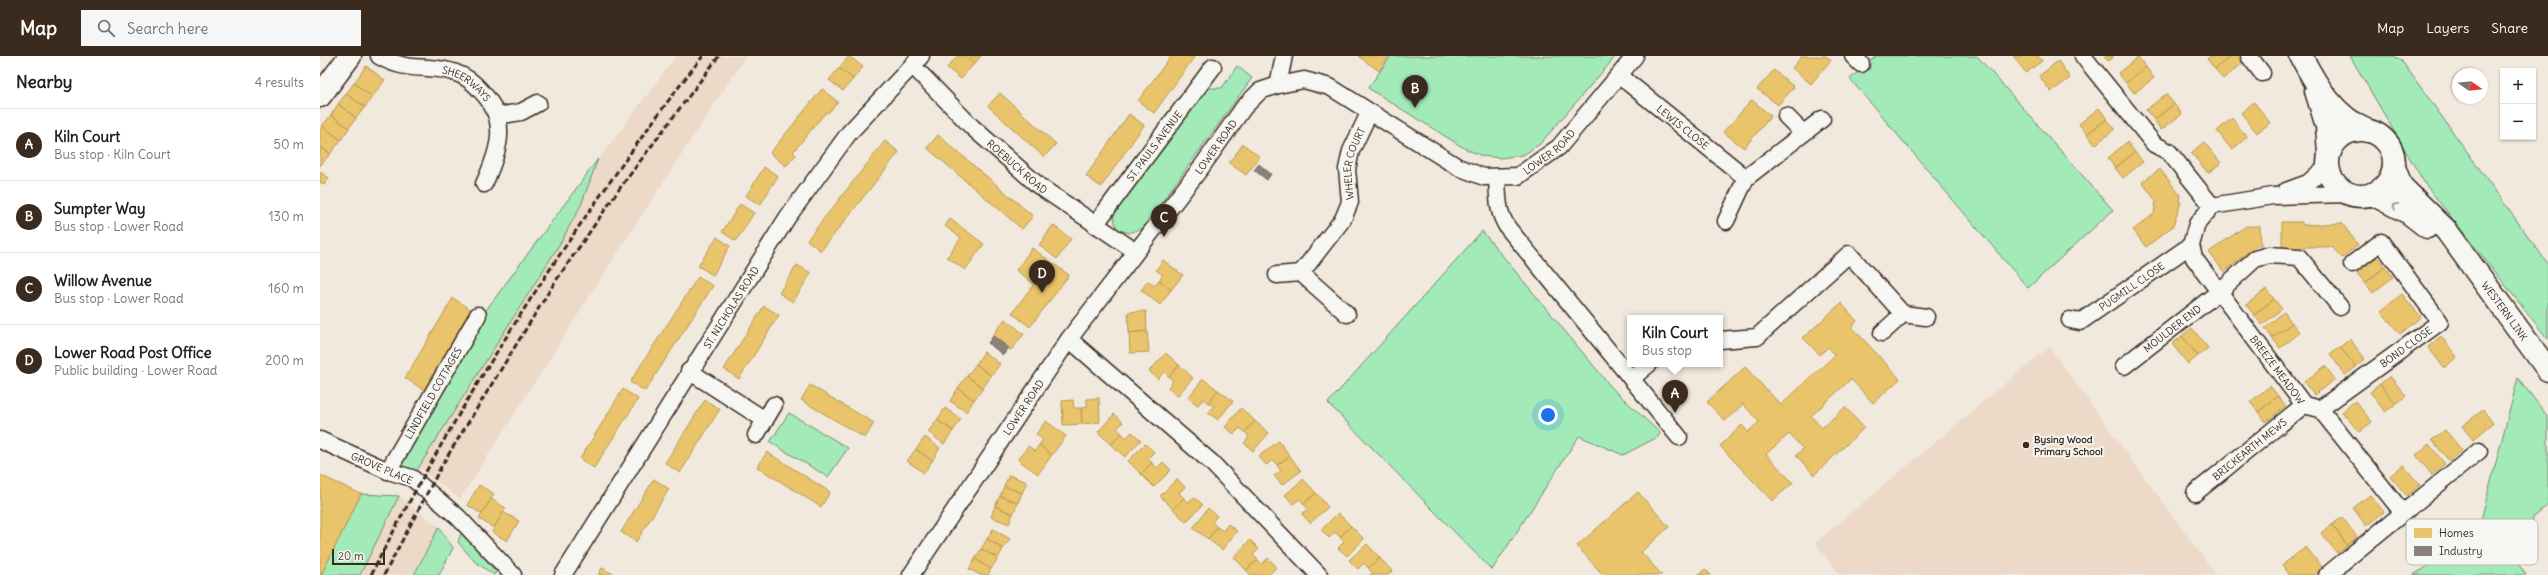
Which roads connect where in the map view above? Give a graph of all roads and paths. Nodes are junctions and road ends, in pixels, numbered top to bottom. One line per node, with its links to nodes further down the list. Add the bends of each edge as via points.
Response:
1 (350, 56): 14 (main road)
2 (379, 56): 17 (street, SHEERWAYS, via 399,66 456,73 474,84 490,100)
3 (1284, 56): 13 (street)
4 (1635, 56): 11 (street, LOWER ROAD)
5 (2083, 56): 30 (street, via 2154,144 2169,152)
6 (2249, 56): 10 (street)
7 (2301, 56): 12 (main road)
8 (917, 61): 32 (street, ROEBUCK ROAD, via 972,127 1039,186); 52 (street, ST. NICHOLAS ROAD, via 849,133 787,218)
9 (1213, 67): 32 (street, ST. PAULS AVENUE)
10 (2262, 73)
11 (1620, 76): 24 (street, LOWER ROAD, via 1559,147 1518,176); 25 (street, LEWIS CLOSE)
12 (2313, 80): 20 (main road, via 2342,116); 22 (main road, via 2327,126)
13 (1278, 85): 16 (street, LOWER ROAD, via 1304,80 1330,87); 34 (street, LOWER ROAD, via 1260,91 1244,106 1200,169)
14 (320, 96)
15 (538, 104): 17 (street, SHEERWAYS, via 521,112)
16 (1369, 112): 24 (street, LOWER ROAD, via 1458,167 1484,177); 37 (street, WHELER COURT, via 1351,151 1347,169 1350,202 1343,219)
17 (497, 116): 26 (street, SHEERWAYS, via 500,138 496,157)
18 (1786, 116): 21 (street)
19 (1822, 119): 21 (street)
20 (2368, 131): 22 (main road, via 2358,130 2340,137); 23 (main road, via 2385,140 2390,148)
21 (1803, 133): 25 (street)
22 (2329, 159): 27 (main road, via 2334,182); 29 (street, via 2308,183)
23 (2394, 167): 28 (main road, via 2386,184); 35 (main road, WESTERN LINK, via 2401,186 2446,230)
24 (1498, 178): 53 (street, via 1498,205 1501,217)
25 (1746, 178): 31 (street)
26 (484, 184)
27 (2348, 194): 28 (main road); 29 (street)
28 (2372, 194): 35 (main road, WESTERN LINK, one-way to 28, via 2409,213)
29 (2273, 196): 30 (street)
30 (2212, 206): 33 (street, via 2196,224)
31 (1726, 221)
32 (1095, 225): 34 (street, ROEBUCK ROAD)
33 (2191, 245): 39 (street, BREEZE MEADOW, via 2194,258); 45 (street, PUGMILL CLOSE, via 2080,322)
34 (1135, 250): 47 (street, LOWER ROAD)
35 (2461, 253): 51 (main road, WESTERN LINK)
36 (2352, 264): 56 (street, BOND CLOSE, via 2381,242 2440,322)
37 (1301, 274): 38 (street); 42 (street)
38 (1278, 275)
39 (2220, 291): 40 (street, via 2255,259 2262,256 2299,258); 49 (street, MOULDER END); 55 (street, BREEZE MEADOW)
40 (2340, 307)
41 (478, 314): 62 (street, LINDFIELD COTTAGES)
42 (1347, 314)
43 (1903, 314): 44 (street); 46 (street); 48 (street, via 1849,254 1757,337)
44 (1926, 317)
45 (2070, 320)
46 (1882, 333)
47 (1069, 339): 67 (street, LOWER ROAD); 68 (street, via 1212,463)
48 (1723, 340)
49 (2124, 366)
50 (1645, 367): 53 (street)
51 (2548, 370)
52 (689, 371): 57 (street); 66 (street, ST. NICHOLAS ROAD)
53 (1632, 378): 59 (street)
54 (774, 405): 57 (street)
55 (2304, 405): 56 (street, BREEZE MEADOW); 63 (street, BRICKEARTH MEWS)
56 (2320, 409): 64 (street)
57 (765, 420): 58 (street)
58 (756, 435)
59 (1679, 437)
60 (320, 440): 62 (street, GROVE PLACE)
61 (2479, 451): 64 (street)
62 (388, 471): 65 (street, GROVE PLACE, via 412,478 458,517)
63 (2195, 493)
64 (2403, 513): 69 (street)
65 (513, 575)
66 (563, 575)
67 (911, 575)
68 (1319, 575)
69 (2327, 575)

